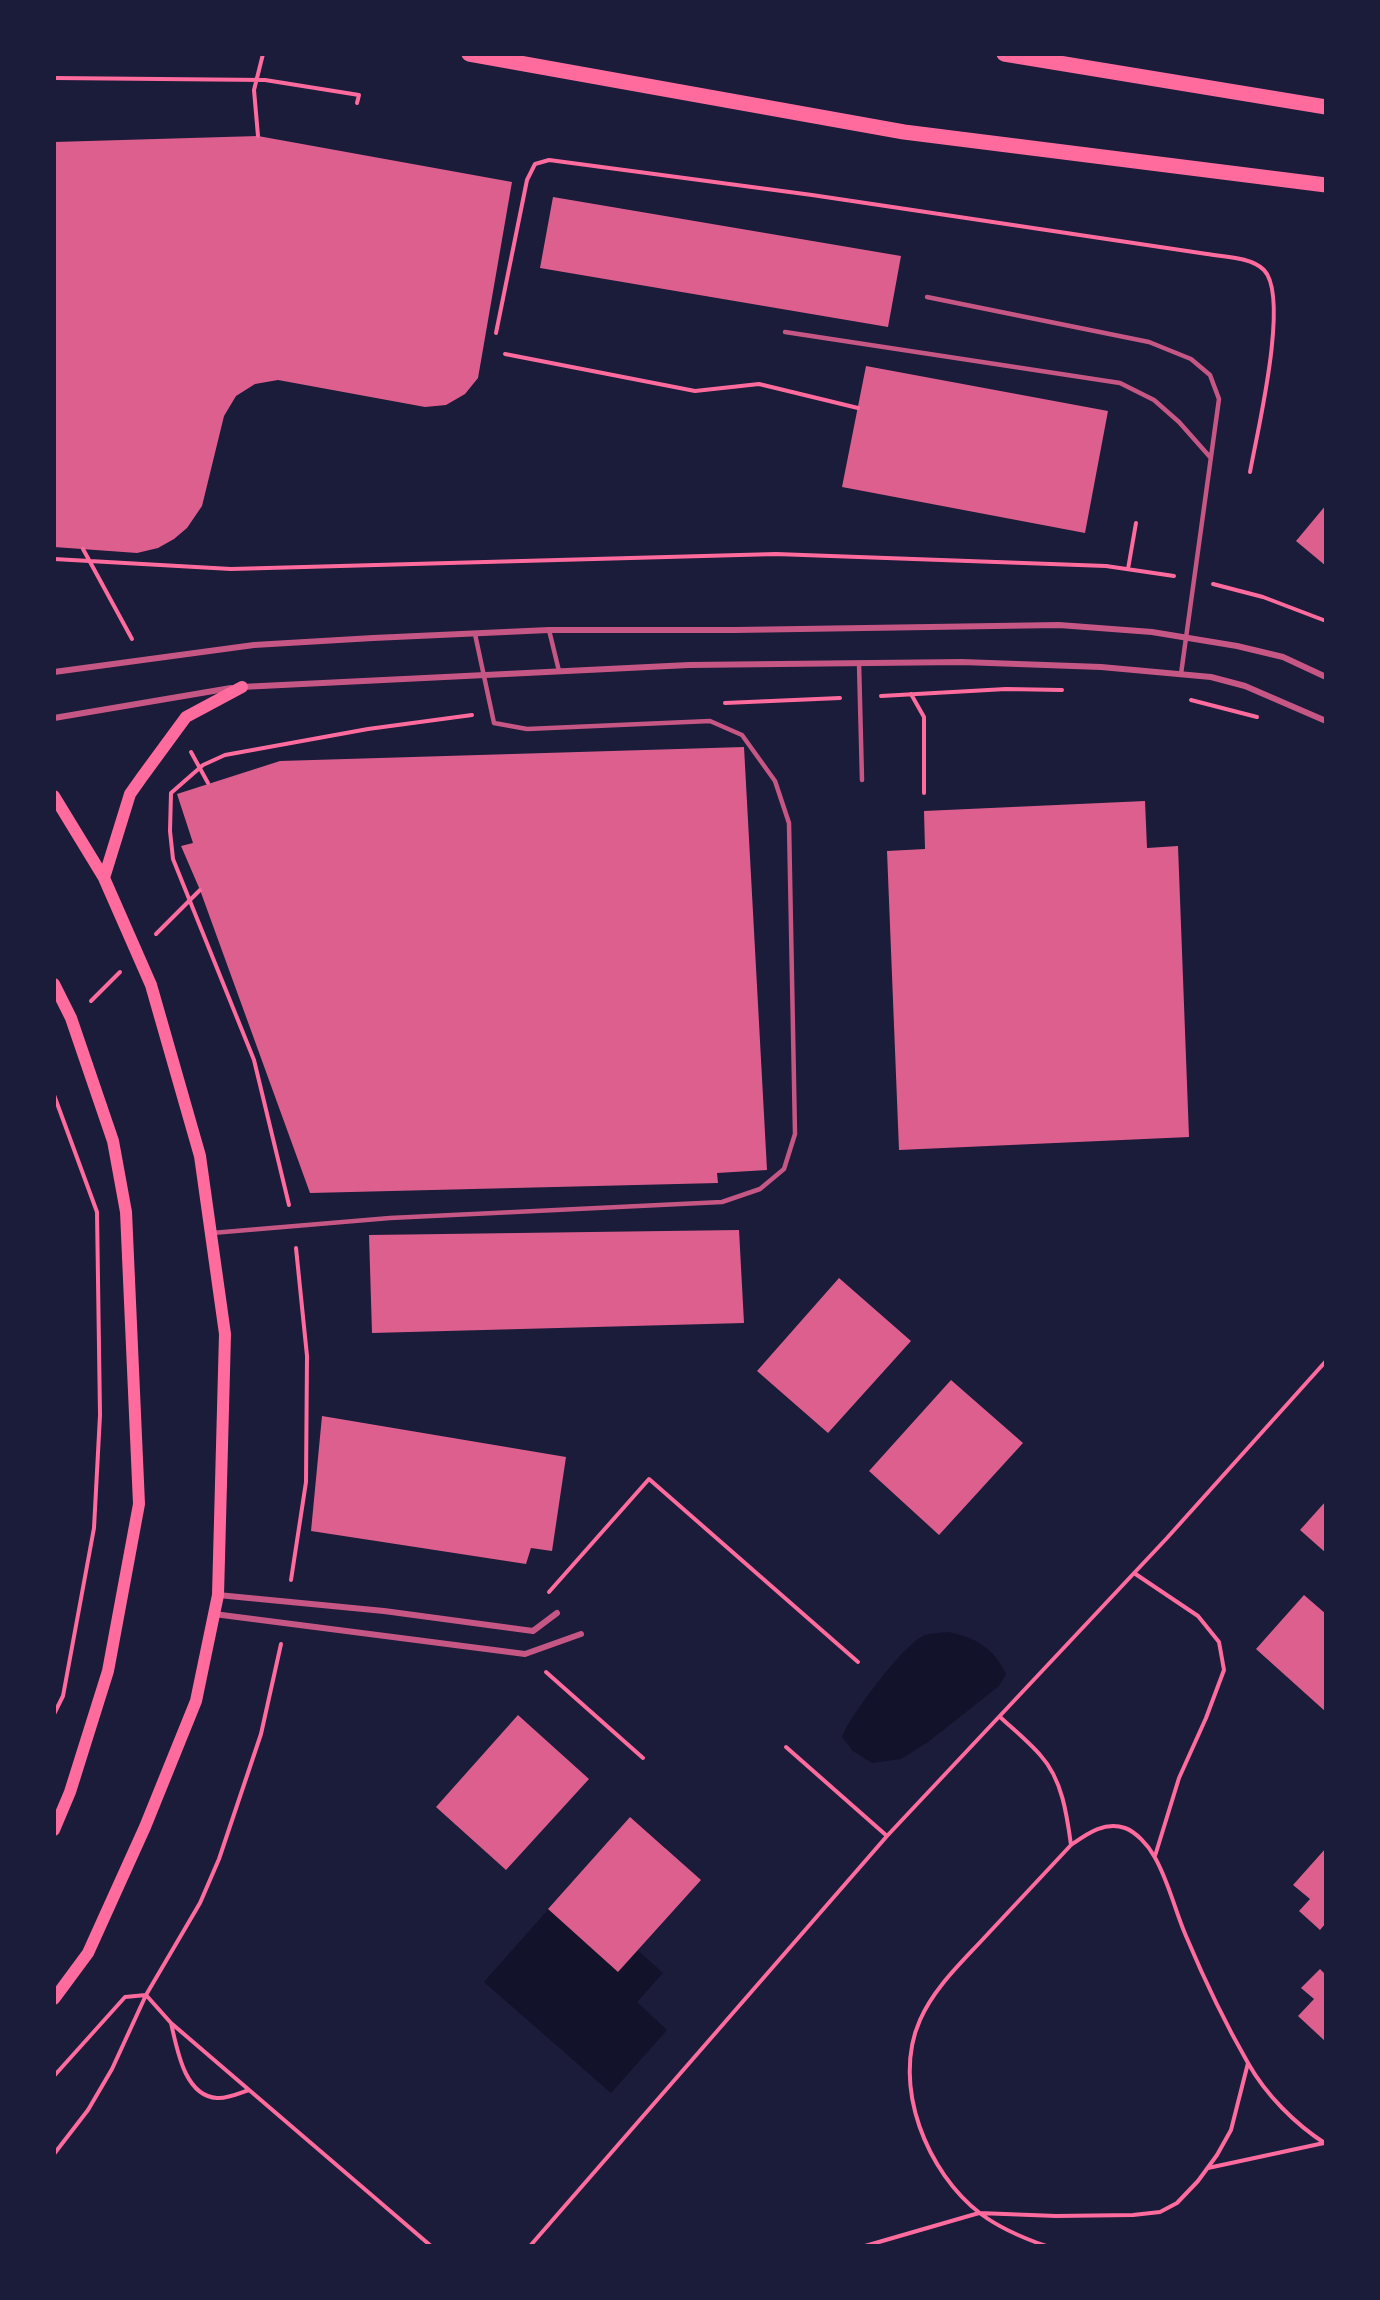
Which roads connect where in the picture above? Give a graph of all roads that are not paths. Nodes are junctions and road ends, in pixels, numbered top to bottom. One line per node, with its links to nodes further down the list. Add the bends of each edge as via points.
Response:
1 (469, 54): 4 (main road, via 904,132)
2 (1004, 54): 3 (main road)
3 (1326, 107)
4 (1326, 185)
5 (927, 297): 7 (lane, via 1149,342 1191,359 1210,375 1219,399)
6 (785, 332): 7 (lane, via 1120,383 1154,400)
7 (1210, 457): 10 (lane)
8 (549, 630): 9 (street); 10 (street, via 1059,625); 12 (lane)
9 (475, 634): 13 (street, via 254,645); 14 (lane)
10 (1186, 637): 15 (lane); 16 (street, via 1283,657)
11 (859, 663): 12 (street); 15 (street, via 962,662); 20 (lane)
12 (559, 671): 14 (street)
13 (54, 672)
14 (482, 674): 17 (street); 24 (lane, via 494,723 527,729 710,721 741,735 775,781 789,823 795,1134 784,1169 760,1189 722,1202 390,1218)
15 (1181, 674): 19 (street, via 1245,686)
16 (1326, 677)
17 (242, 687): 18 (street); 22 (main road, via 186,717 142,777 130,794)
18 (54, 718)
19 (1326, 721)
20 (861, 780)
21 (54, 795): 22 (main road)
22 (105, 878): 24 (main road, via 151,985 200,1155)
23 (54, 984): 29 (main road, via 70,1018 113,1141 126,1212 139,1504 108,1671)
24 (211, 1233): 25 (main road, via 225,1334)
25 (218, 1595): 26 (street, via 533,1631); 27 (main road)
26 (557, 1613)
27 (214, 1614): 28 (street, via 525,1653); 30 (main road, via 196,1701 145,1827 88,1953)
28 (582, 1634)
29 (54, 1830)
30 (54, 1999)

